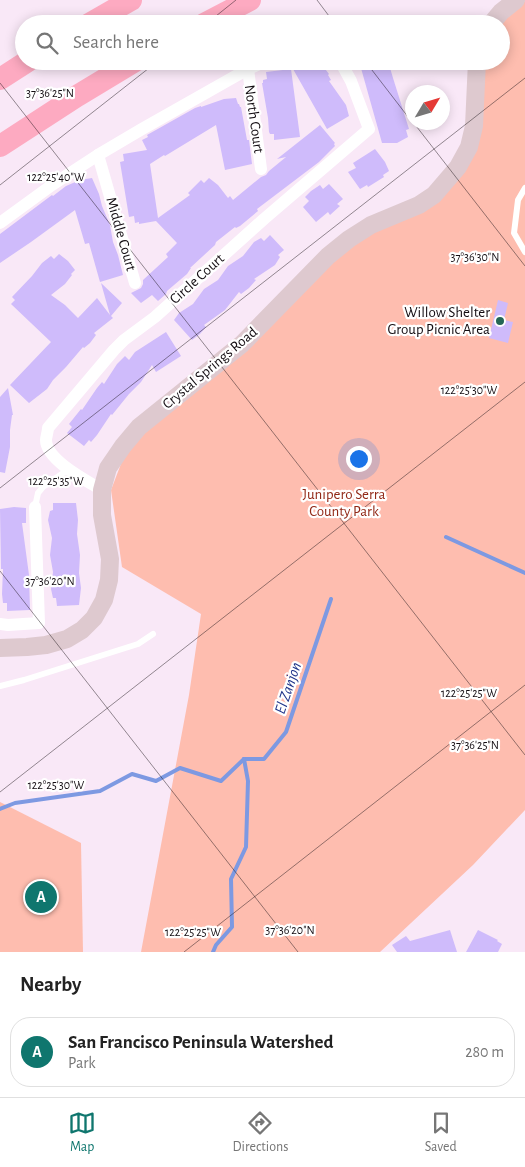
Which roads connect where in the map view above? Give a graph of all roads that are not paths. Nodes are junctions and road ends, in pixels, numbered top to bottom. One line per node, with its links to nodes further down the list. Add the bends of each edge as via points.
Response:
1 (131, 0): 4 (highway)
2 (250, 0): 5 (highway)
3 (516, 0): 6 (street)
4 (105, 15)
5 (221, 15)
6 (498, 15)
7 (15, 69): 12 (highway)
8 (120, 70): 13 (highway)
9 (248, 70): 14 (street); 15 (street, North Court)
10 (345, 70): 20 (street, Circle Court, via 369,129 114,350 48,428 46,441 51,454)
11 (477, 70): 21 (street, Crystal Springs Road, via 474,126 468,147 458,167 434,195 371,225 328,256 242,344 139,427 108,468)
12 (0, 79)
13 (0, 146)
14 (98, 155): 17 (street); 19 (street, Middle Court)
15 (261, 168)
16 (525, 188): 18 (lane, via 518,200 514,233)
17 (0, 223)
18 (525, 252)
19 (135, 284)
20 (69, 469): 21 (street, Circle Court); 22 (lane, via 43,487)
21 (102, 490): 25 (street, Crystal Springs Road, via 102,515 110,559 109,580 104,600 94,618 67,639 46,645)
22 (35, 507): 23 (street, via 39,622)
23 (0, 624)
24 (153, 634): 26 (lane, via 138,644)
25 (0, 648)
26 (0, 686)

